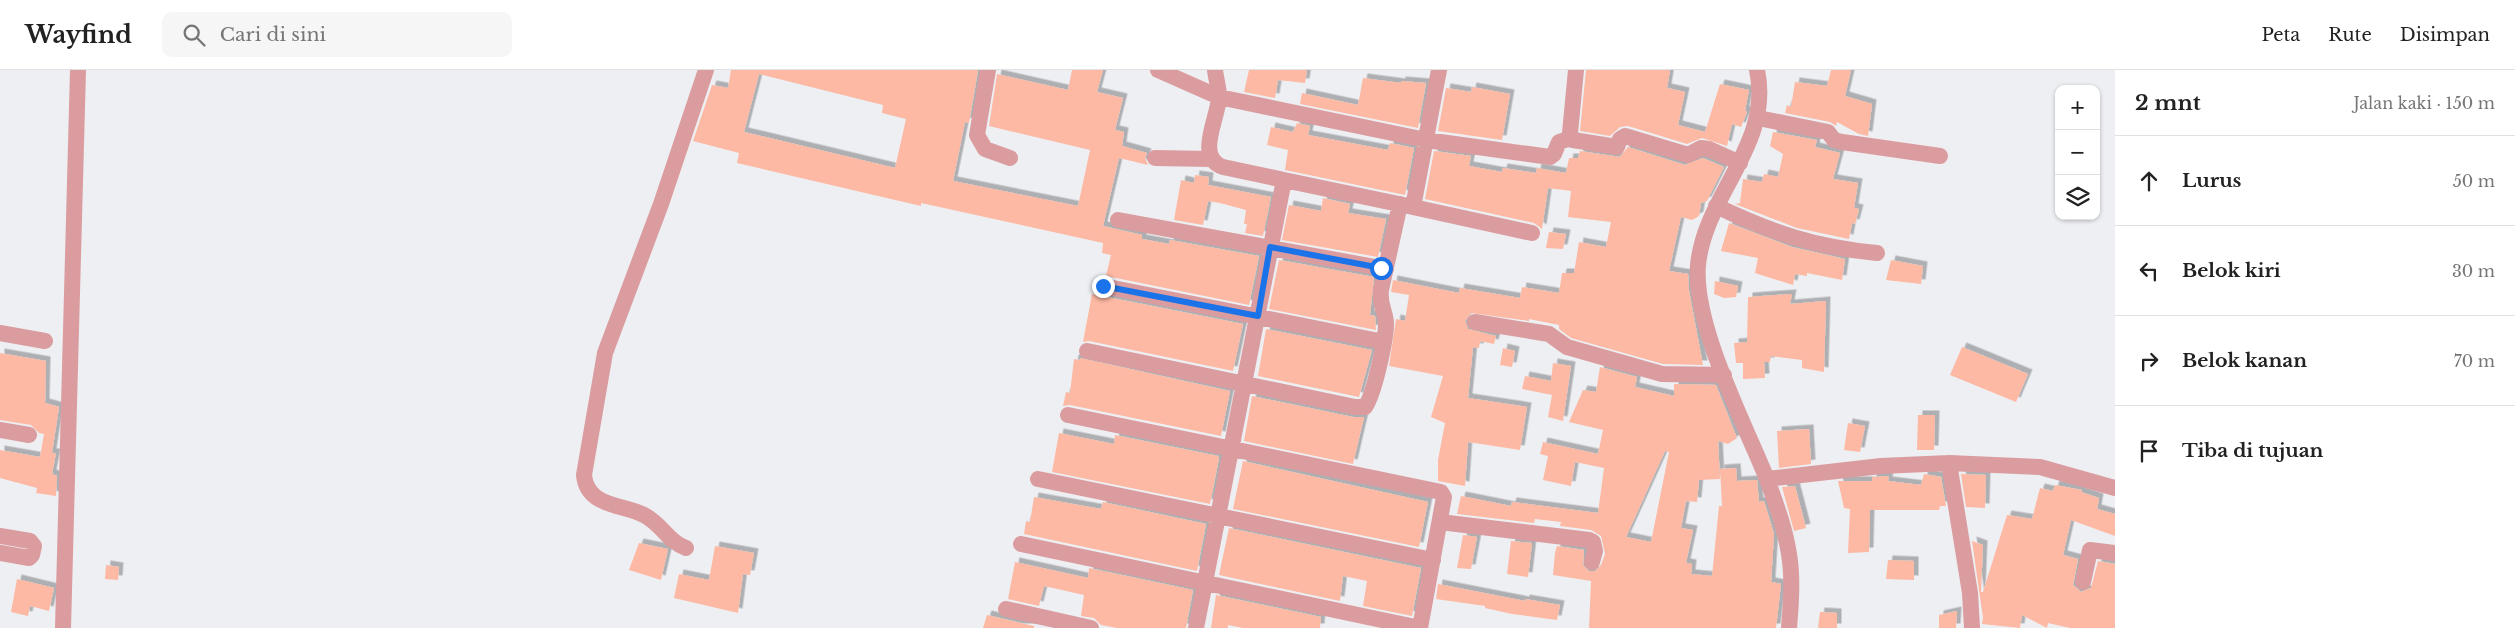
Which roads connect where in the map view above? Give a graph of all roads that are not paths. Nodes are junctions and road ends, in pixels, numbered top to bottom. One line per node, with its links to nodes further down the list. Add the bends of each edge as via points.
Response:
1 (78, 70): 55 (street)
2 (706, 70): 47 (street, via 661,204 605,353 584,475 590,492 599,500 645,515 675,544)
3 (988, 70): 14 (street, via 977,135 985,150)
4 (1158, 70): 9 (street)
5 (1215, 70): 9 (street)
6 (1439, 70): 12 (street)
7 (1576, 70): 11 (street)
8 (1757, 70): 10 (street, via 1761,89)
9 (1219, 97): 12 (street); 16 (street, via 1209,148)
10 (1758, 118): 13 (street, via 1828,132 1834,140 1842,142); 17 (street)
11 (1571, 138): 12 (street, via 1559,142 1550,157); 17 (street, via 1612,148 1617,147 1625,136 1688,156 1701,148 1709,149)
12 (1426, 140): 19 (street)
13 (1940, 156)
14 (1010, 158)
15 (1155, 158): 16 (street)
16 (1210, 159): 18 (street, via 1223,167)
17 (1740, 163): 20 (street)
18 (1284, 180): 19 (street); 23 (street)
19 (1406, 206): 22 (street); 25 (street)
20 (1716, 206): 24 (street, via 1792,238 1839,249); 33 (street, via 1702,241 1698,284 1701,309)
21 (1118, 220): 23 (street)
22 (1532, 233)
23 (1270, 247): 25 (street); 27 (street)
24 (1878, 253)
25 (1386, 269): 31 (street, via 1380,298 1386,323)
26 (1103, 286): 27 (street)
27 (1258, 316): 31 (street); 34 (street)
28 (1475, 322): 33 (street, via 1548,334 1566,347 1662,374)
29 (0, 333): 30 (street)
30 (45, 341)
31 (1384, 342): 34 (street, via 1365,407)
32 (1087, 351): 34 (street)
33 (1724, 375): 41 (street)
34 (1245, 383): 38 (street)
35 (1068, 415): 38 (street)
36 (0, 430): 37 (street)
37 (29, 435)
38 (1232, 448): 43 (street); 44 (street, via 1441,492 1444,497)
39 (1949, 463): 41 (street, via 1881,466); 42 (street, via 2040,467); 60 (street, via 1970,593)
40 (1038, 479): 43 (street)
41 (1767, 479): 59 (street, via 1790,556 1792,595)
42 (2115, 488)
43 (1218, 516): 50 (street); 52 (street)
44 (1440, 522): 50 (street); 51 (street, via 1589,540 1595,546)
45 (0, 536): 48 (street, via 30,541 34,546 29,558)
46 (1021, 544): 52 (street)
47 (686, 548)
48 (0, 553)
49 (2115, 553): 53 (street, via 2090,550)
50 (1433, 560): 58 (street)
51 (1592, 562)
52 (1206, 582): 57 (street); 58 (street)
53 (2083, 582)
54 (1006, 609): 56 (street)
55 (64, 628)
56 (1091, 628)
57 (1196, 628)
58 (1420, 628)
59 (1789, 628)
60 (1972, 628)

